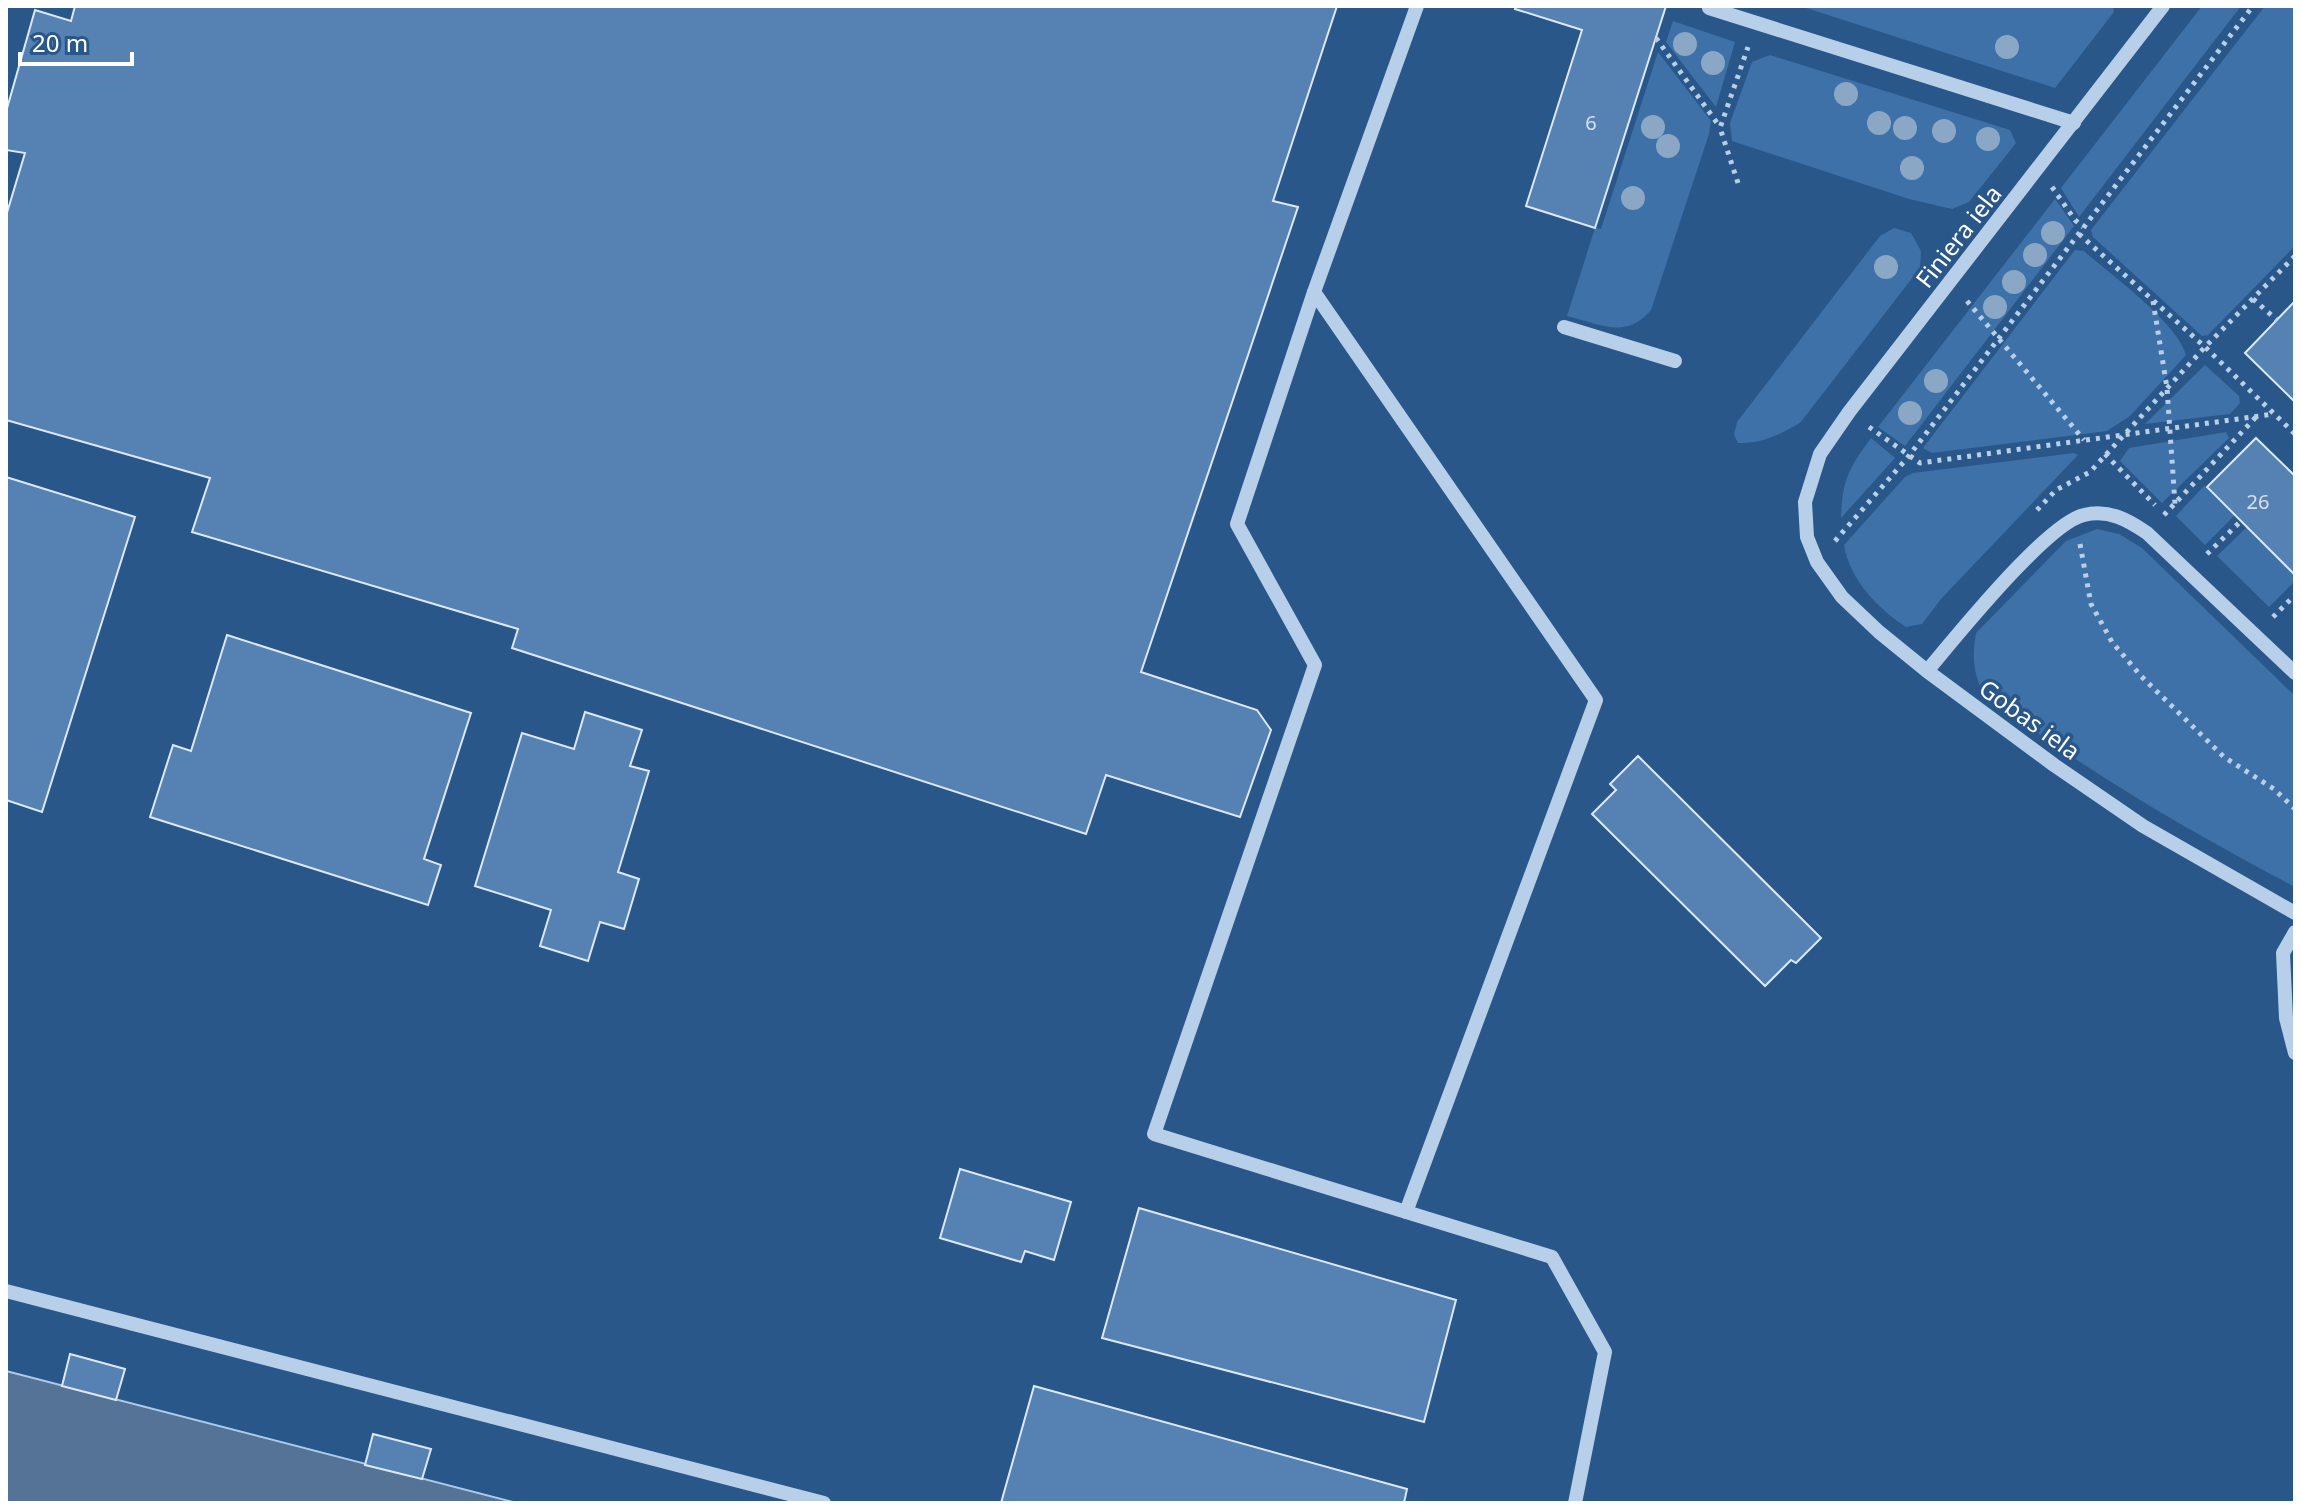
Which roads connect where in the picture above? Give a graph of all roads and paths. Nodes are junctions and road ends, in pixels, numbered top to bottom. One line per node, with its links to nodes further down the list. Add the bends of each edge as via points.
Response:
1 (1417, 6): 15 (street)
2 (2163, 6): 7 (street, Finiera iela)
3 (2253, 6): 11 (path)
4 (1709, 8): 5 (street)
5 (1756, 24): 7 (street); 8 (path)
6 (1656, 38): 8 (path)
7 (2074, 123): 9 (street, Finiera iela)
8 (1720, 128): 10 (path)
9 (2035, 173): 11 (path); 14 (street, Finiera iela)
10 (1738, 183)
11 (2083, 227): 12 (path)
12 (2079, 234): 17 (path); 20 (path)
13 (2295, 256): 16 (path)
14 (1951, 282): 20 (path); 24 (street, Finiera iela)
15 (1314, 292): 48 (street, via 1596,700); 48 (street, via 1237,524 1315,665 1154,1134)
16 (2253, 299): 18 (path); 21 (path)
17 (2153, 300): 21 (path); 23 (path)
18 (2277, 320)
19 (1564, 327): 22 (street)
20 (1999, 338): 30 (path); 31 (path)
21 (2205, 347): 23 (path); 25 (path)
22 (1675, 361)
23 (2167, 388): 27 (path); 29 (path)
24 (1849, 412): 31 (path); 32 (street, Finiera iela, via 1820,454)
25 (2274, 414): 26 (path); 28 (path)
26 (2256, 417): 27 (path); 33 (path)
27 (2170, 429): 29 (path); 33 (path)
28 (2295, 434)
29 (2122, 435): 30 (path); 34 (path, via 2090,472 2056,490)
30 (2085, 440): 31 (path, via 1920,463)
31 (1908, 457): 39 (path)
32 (1805, 502): 39 (street, Gobas iela, via 1807,537)
33 (2175, 504): 37 (path)
34 (2034, 513)
35 (2081, 515): 37 (street, via 2104,513); 42 (street, via 2051,534); 44 (path, via 2079,542 2091,604 2112,642 2224,757)
36 (2241, 521): 38 (path)
37 (2147, 533): 43 (street)
38 (2206, 555)
39 (1817, 562): 42 (street, Gobas iela, via 1842,597)
40 (2295, 595): 41 (path)
41 (2271, 619)
42 (1927, 671): 45 (street, Gobas iela, via 2143,826)
43 (2295, 673)
44 (2295, 809)
45 (2295, 913)
46 (2295, 932): 47 (street, via 2283,953 2286,1018)
47 (2295, 1053)
48 (1406, 1212): 51 (street, via 1552,1257 1605,1352)
49 (6, 1291): 50 (street)
50 (824, 1503)
51 (1575, 1503)

